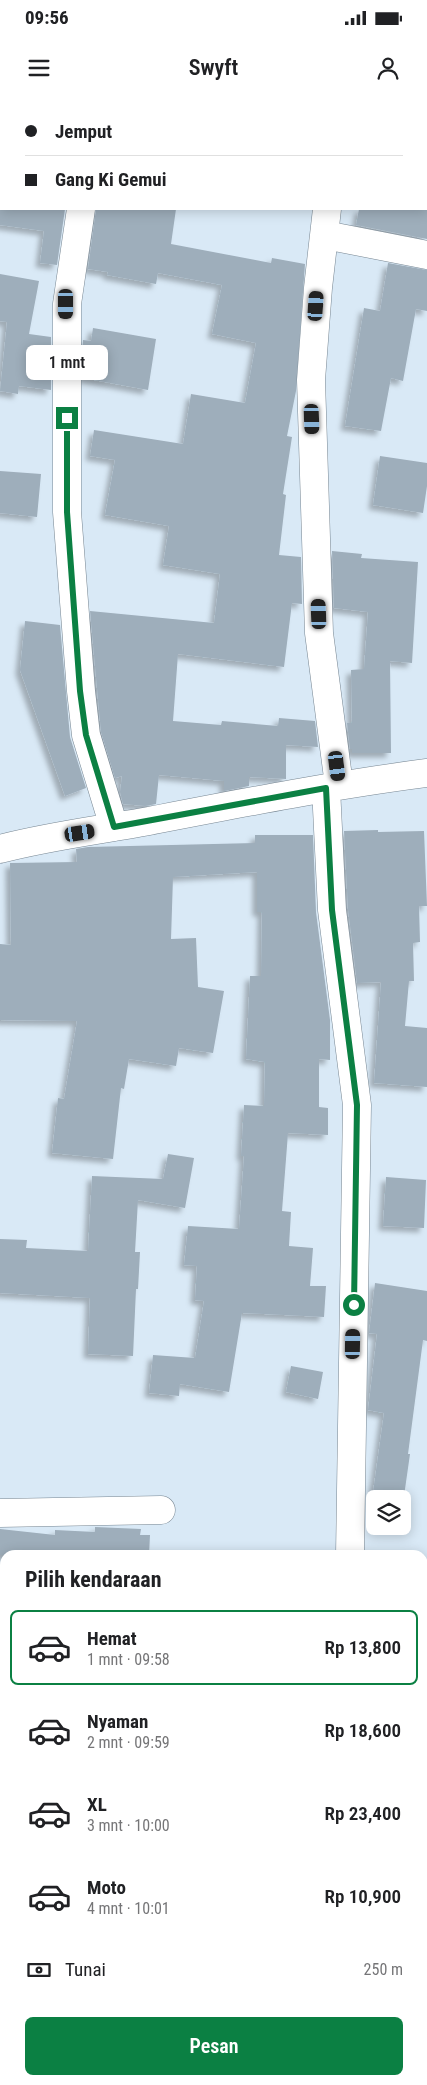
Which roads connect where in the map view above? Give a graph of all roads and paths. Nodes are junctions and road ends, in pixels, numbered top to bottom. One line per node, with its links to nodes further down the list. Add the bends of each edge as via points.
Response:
1 (81, 210): 7 (street, via 66,304 67,512 86,735)
2 (327, 210): 3 (street)
3 (325, 235): 4 (street); 6 (street, via 311,380 319,633)
4 (427, 255)
5 (427, 773): 6 (street)
6 (332, 786): 7 (street); 11 (street, via 332,910 357,1105)
7 (114, 827): 8 (street)
8 (0, 849)
9 (161, 1510): 10 (street)
10 (0, 1513)
11 (350, 1550)

